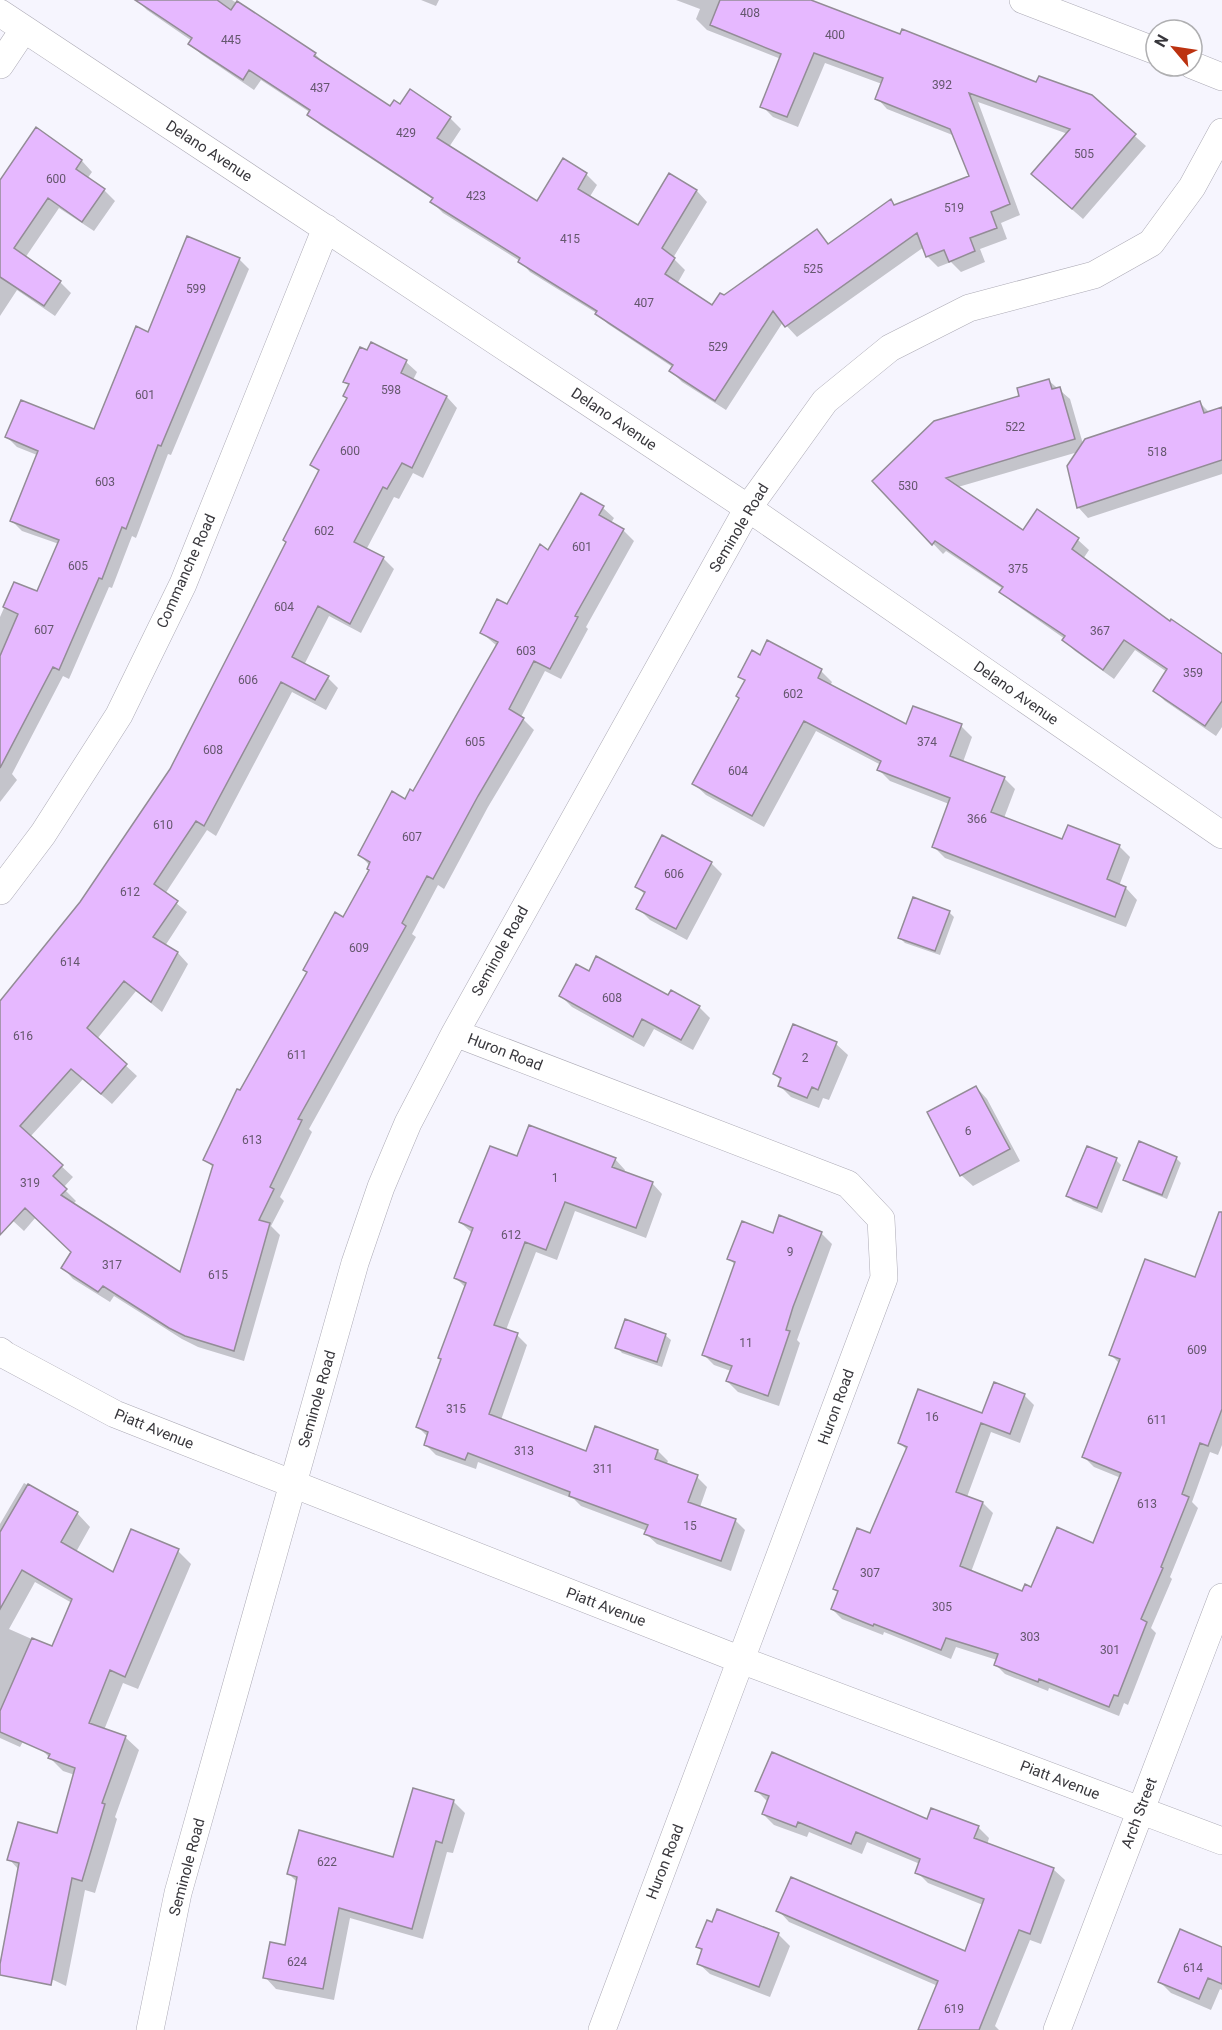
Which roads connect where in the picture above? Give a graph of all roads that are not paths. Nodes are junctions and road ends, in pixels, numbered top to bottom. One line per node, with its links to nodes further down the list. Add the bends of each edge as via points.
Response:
1 (1023, 0): 4 (street)
2 (0, 13): 3 (street, Delano Avenue)
3 (24, 29): 5 (street); 9 (street, Delano Avenue)
4 (1144, 46)
5 (0, 66)
6 (1204, 70): 7 (street)
7 (1222, 77)
8 (1222, 132): 10 (street, Seminole Road, via 1192,187 1151,243 1094,276 969,308 890,348 825,401)
9 (326, 228): 10 (street, Delano Avenue); 12 (street, Commanche Road, via 183,584 119,715 43,834)
10 (748, 508): 11 (street, Delano Avenue); 13 (street, Seminole Road)
11 (1222, 835)
12 (0, 891)
13 (455, 1033): 15 (street, Seminole Road, via 408,1123 381,1187); 17 (street, Huron Road, via 848,1184 881,1219 884,1278)
14 (2, 1357): 15 (street, Piatt Avenue, via 115,1414)
15 (293, 1485): 17 (street, Piatt Avenue); 20 (street, Seminole Road, via 178,1893)
16 (1222, 1597): 18 (street, Arch Street)
17 (741, 1660): 18 (street, Piatt Avenue); 21 (street, Huron Road)
18 (1140, 1810): 19 (street, Piatt Avenue); 22 (street, Arch Street)
19 (1222, 1841)
20 (150, 2030)
21 (602, 2030)
22 (1057, 2030)

